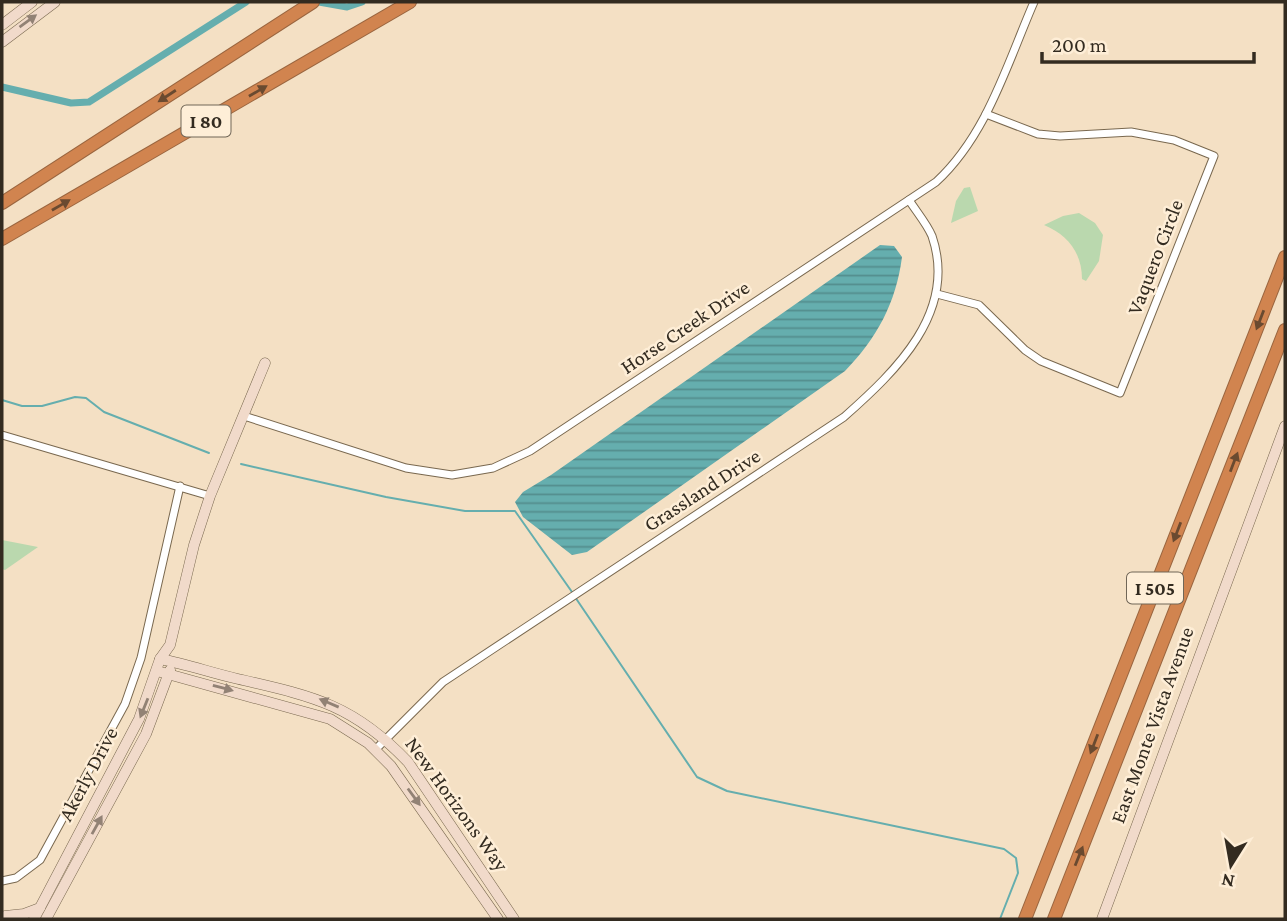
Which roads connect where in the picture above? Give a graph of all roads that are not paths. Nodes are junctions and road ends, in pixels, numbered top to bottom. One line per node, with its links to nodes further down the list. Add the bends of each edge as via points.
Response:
1 (32, 2): 6 (street)
2 (55, 2): 7 (street, one-way to 2)
3 (410, 2): 11 (highway, I 80, one-way to 3)
4 (1034, 2): 8 (street, Horse Creek Drive)
5 (310, 4): 10 (highway, I 80, one-way to 10)
6 (2, 25)
7 (2, 42)
8 (985, 114): 9 (street, Horse Creek Drive, via 957,162); 13 (street, Vaquero Circle, via 1038,134 1130,132 1174,140 1214,156 1120,393 1041,361 979,305)
9 (909, 200): 13 (street, Grassland Drive, via 931,234 940,269); 16 (street, Horse Creek Drive, via 530,451 493,468 452,475 406,468)
10 (2, 203)
11 (2, 239)
12 (1285, 257): 35 (highway, I 505, one-way to 35)
13 (937, 294): 26 (street, Grassland Drive, via 924,330 875,390 844,417 443,682)
14 (1285, 330): 36 (highway, I 505, one-way to 14)
15 (265, 363): 16 (street, Akerly Drive)
16 (244, 416): 20 (street, Akerly Drive)
17 (1285, 426): 37 (street, East Monte Vista Avenue)
18 (2, 435): 19 (street)
19 (180, 486): 20 (street); 28 (street, via 141,657 125,704 40,860 16,878)
20 (210, 496): 21 (street, Akerly Drive)
21 (170, 645): 22 (street, Akerly Drive); 23 (street, Akerly Drive)
22 (160, 659): 23 (street, New Horizons Way); 24 (street, Akerly Drive)
23 (173, 662): 25 (street, Akerly Drive); 26 (street, New Horizons Way, one-way to 23, via 358,717 300,692)
24 (157, 671): 25 (street, New Horizons Way); 29 (street, Akerly Drive, one-way to 29, via 139,719)
25 (169, 674): 27 (street, New Horizons Way, one-way to 27, via 330,719); 32 (street, Akerly Drive, one-way to 25, via 146,734)
26 (386, 739): 27 (street, Grassland Drive); 34 (street, New Horizons Way, via 408,762)
27 (375, 750): 33 (street, New Horizons Way, one-way to 33, via 399,777)
28 (2, 881)
29 (40, 908): 30 (street); 31 (street, Akerly Drive)
30 (6, 916)
31 (34, 919)
32 (46, 919)
33 (498, 919)
34 (514, 919)
35 (1025, 919)
36 (1054, 919)
37 (1102, 919)

